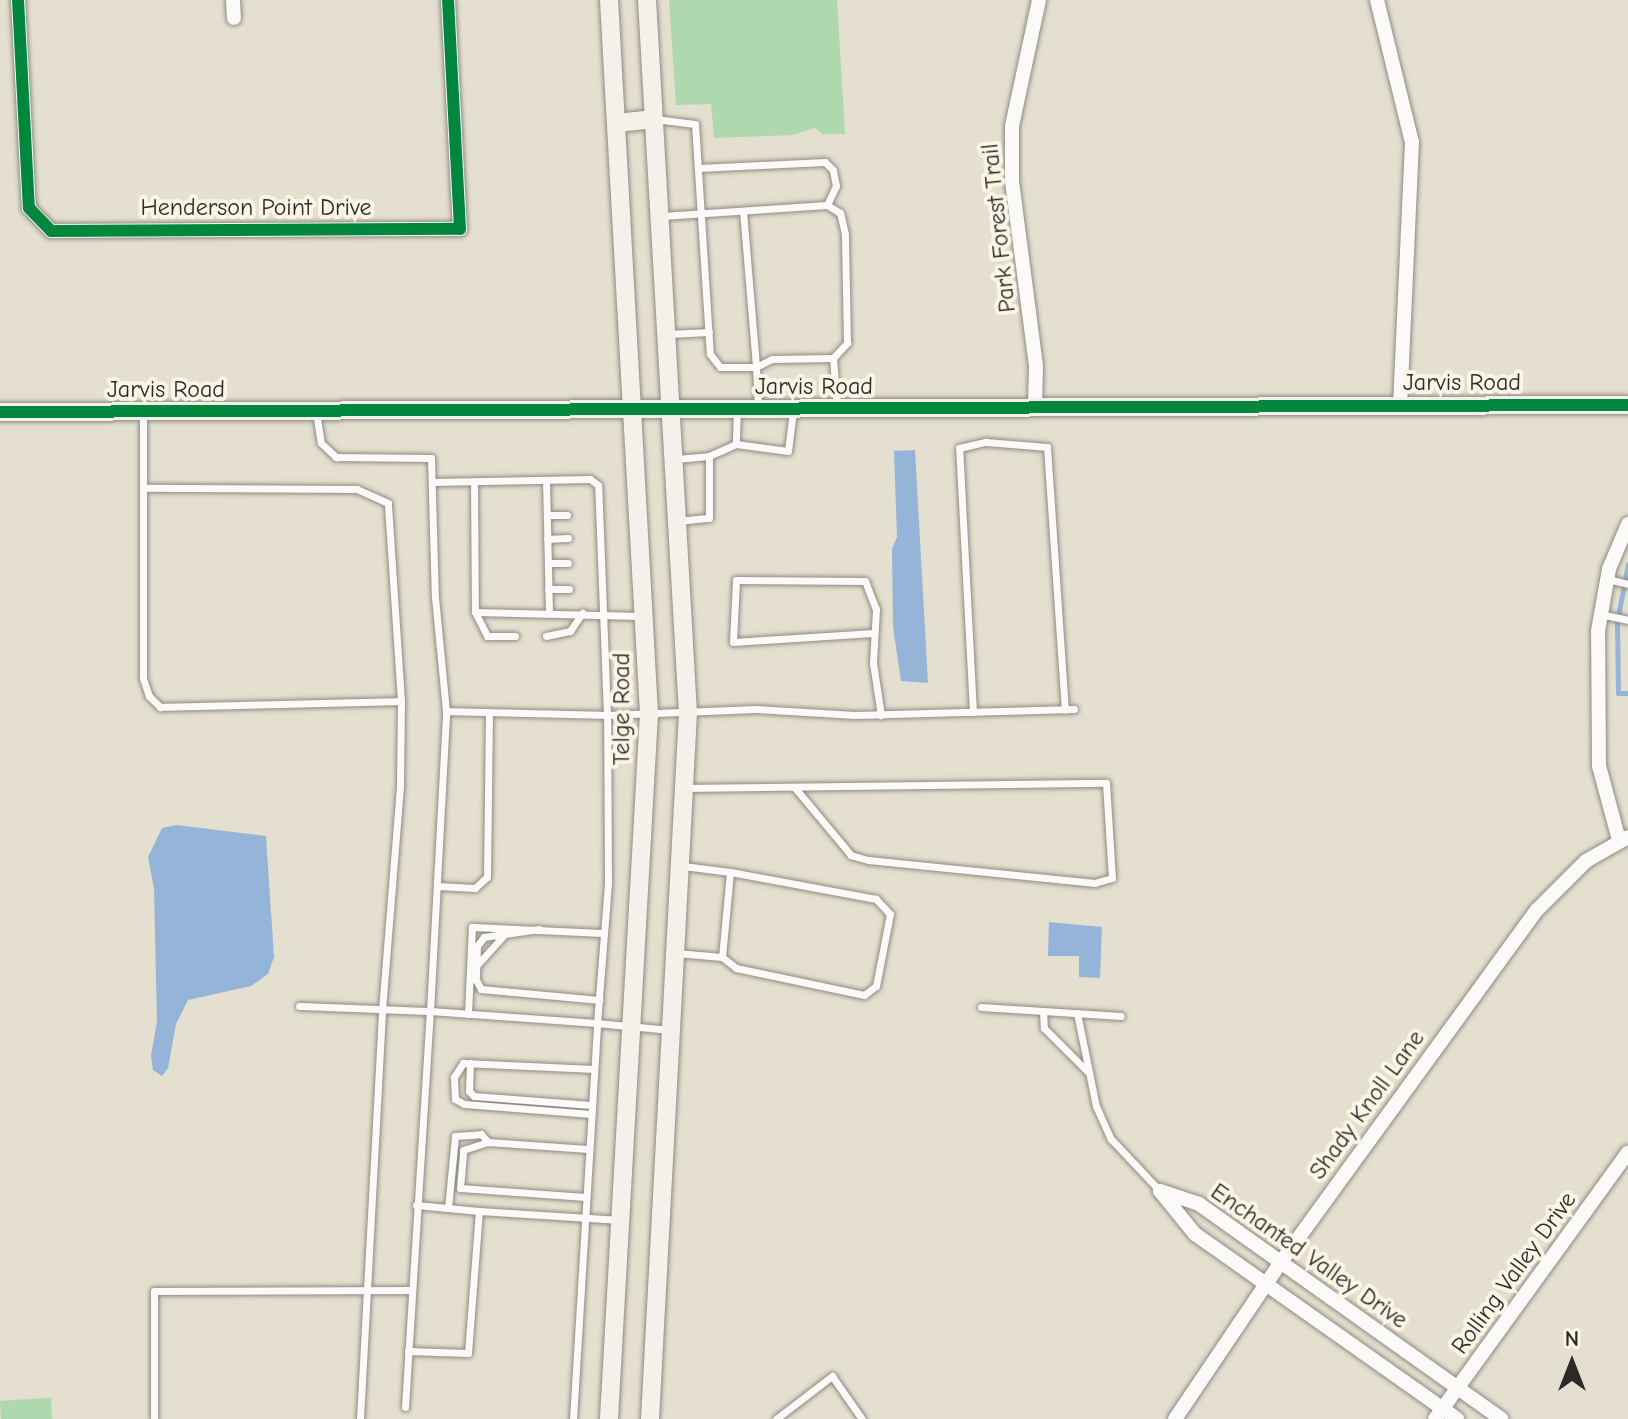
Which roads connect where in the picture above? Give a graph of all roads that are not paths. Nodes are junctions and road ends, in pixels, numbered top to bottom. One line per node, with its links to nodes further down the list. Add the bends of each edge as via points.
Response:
1 (18, 0): 3 (street, Henderson Point Drive, via 29,208 51,231 460,229)
2 (233, 0): 8 (street)
3 (448, 0)
4 (609, 0): 10 (main road, Telge Road)
5 (647, 0): 9 (main road)
6 (1039, 0): 22 (street, Park Forest Trail, via 1012,126 1012,181 1036,366)
7 (1377, 0): 20 (street, via 1412,142)
8 (234, 18)
9 (653, 119): 10 (main road); 11 (lane, via 695,124); 15 (main road)
10 (616, 123): 27 (main road, Telge Road)
11 (698, 168): 12 (lane, via 825,162 836,186); 14 (lane)
12 (827, 205): 13 (lane); 18 (lane, via 840,213 843,223 850,330 847,343)
13 (743, 211): 14 (lane); 19 (lane)
14 (701, 215): 15 (lane); 16 (lane)
15 (659, 216): 17 (main road)
16 (709, 332): 17 (lane); 19 (lane, via 710,354 720,367)
17 (666, 334): 28 (main road)
18 (833, 358): 19 (lane, via 772,359); 23 (lane)
19 (756, 367): 25 (lane)
20 (1400, 405): 21 (main road, Jarvis Road); 22 (main road, Jarvis Road)
21 (1628, 405)
22 (1035, 407): 23 (main road, Jarvis Road)
23 (837, 408): 26 (main road, Jarvis Road)
24 (737, 409): 25 (main road, Jarvis Road); 28 (main road, Jarvis Road); 32 (lane)
25 (758, 409): 26 (main road, Jarvis Road)
26 (793, 409): 32 (lane, via 788,451)
27 (634, 410): 28 (main road, Jarvis Road); 30 (main road, Jarvis Road); 56 (main road, Telge Road)
28 (671, 410): 34 (main road)
29 (0, 412): 31 (main road, Jarvis Road)
30 (316, 412): 31 (main road, Jarvis Road); 37 (lane, via 326,453 349,459 431,458)
31 (143, 413): 38 (lane)
32 (736, 444): 33 (lane)
33 (709, 456): 34 (lane); 41 (lane, via 709,518)
34 (673, 460): 41 (main road)
35 (546, 480): 36 (lane); 39 (lane); 55 (lane, via 590,479 598,485)
36 (474, 481): 37 (lane); 52 (lane)
37 (432, 482): 62 (lane)
38 (143, 488): 61 (lane, via 357,489 388,503); 61 (lane, via 143,678 160,707)
39 (547, 515): 40 (lane); 44 (lane)
40 (567, 515)
41 (677, 521): 65 (main road)
42 (1628, 524): 47 (street)
43 (568, 538): 44 (lane)
44 (547, 539): 45 (lane)
45 (548, 563): 46 (lane); 49 (lane)
46 (568, 563)
47 (1606, 578): 48 (lane); 54 (street)
48 (1628, 584)
49 (548, 589): 50 (lane); 51 (lane)
50 (569, 589)
51 (549, 611): 52 (lane); 53 (lane)
52 (475, 612): 59 (lane, via 487,636)
53 (582, 613): 55 (lane); 60 (lane, via 570,631)
54 (1600, 614): 57 (lane); 71 (street, via 1599,766)
55 (602, 615): 56 (lane); 67 (lane)
56 (645, 616): 66 (main road, Telge Road)
57 (1628, 620)
58 (873, 633): 58 (lane, via 876,609 865,581 736,580 733,642); 68 (lane)
59 (515, 636)
60 (546, 636)
61 (401, 701): 84 (lane, via 400,785)
62 (446, 711): 63 (lane); 74 (lane)
63 (489, 712): 67 (lane); 74 (lane, via 487,877 475,888)
64 (973, 712): 64 (lane, via 1069,709 1047,447 986,442 959,448); 68 (lane)
65 (688, 713): 66 (lane); 68 (lane, via 756,709); 69 (main road)
66 (649, 714): 67 (lane); 91 (main road, Telge Road)
67 (607, 715): 76 (lane)
68 (881, 715)
69 (685, 788): 70 (lane); 72 (main road)
70 (795, 788): 70 (lane, via 1106,783 1112,878 1095,883 868,860 851,855)
71 (1624, 838): 108 (street, Shady Knoll Lane, via 1557,884)
72 (681, 866): 73 (lane); 78 (main road)
73 (730, 872): 79 (lane); 79 (lane, via 876,899 890,914 876,986 864,995 736,968)
74 (437, 886): 85 (lane)
75 (539, 929): 76 (lane); 77 (lane); 88 (lane, via 472,927)
76 (604, 933): 81 (lane)
77 (504, 935): 80 (lane); 80 (lane, via 484,937)
78 (676, 953): 79 (lane); 92 (main road)
79 (722, 957)
80 (477, 965): 81 (lane, via 476,980 491,994)
81 (599, 1000): 90 (lane)
82 (299, 1006): 84 (lane)
83 (981, 1007): 86 (lane)
84 (382, 1010): 85 (lane); 110 (lane)
85 (430, 1011): 88 (lane); 103 (lane)
86 (1043, 1011): 87 (lane); 95 (lane, via 1044,1028)
87 (1077, 1013): 89 (lane); 95 (lane)
88 (468, 1014): 90 (lane)
89 (1121, 1016)
90 (597, 1023): 91 (lane); 94 (lane)
91 (632, 1026): 92 (lane); 107 (main road, Telge Road)
92 (672, 1030): 120 (main road)
93 (466, 1063): 94 (lane); 96 (lane, via 474,1096); 97 (lane, via 454,1077 455,1099 464,1104)
94 (594, 1069): 96 (lane)
95 (1088, 1072): 101 (lane, via 1111,1139)
96 (591, 1105): 97 (lane)
97 (591, 1114): 99 (lane)
98 (488, 1142): 99 (lane); 102 (lane, via 463,1150 460,1188); 104 (lane, via 481,1134 455,1136)
99 (588, 1149): 102 (lane)
100 (1628, 1152): 113 (street, Rolling Valley Drive)
101 (1160, 1191): 108 (street, Enchanted Valley Drive, via 1199,1204); 109 (street, Enchanted Valley Drive, via 1195,1234)
102 (585, 1197): 106 (lane)
103 (416, 1205): 104 (lane); 111 (lane)
104 (448, 1208): 105 (lane)
105 (479, 1211): 106 (lane); 112 (lane, via 468,1353)
106 (583, 1217): 107 (lane); 118 (lane)
107 (621, 1220): 119 (main road, Telge Road)
108 (1281, 1262): 109 (street, Shady Knoll Lane); 113 (street, Enchanted Valley Drive)
109 (1267, 1284): 115 (street, Enchanted Valley Drive); 123 (street, Shady Knoll Lane)
110 (366, 1289): 111 (lane); 116 (lane, via 154,1291); 117 (lane)
111 (410, 1290): 112 (lane)
112 (408, 1351): 114 (lane)
113 (1458, 1387): 115 (street, Rolling Valley Drive); 125 (street, Enchanted Valley Drive)
114 (405, 1407)
115 (1439, 1414): 124 (street, Enchanted Valley Drive)
116 (154, 1419)
117 (360, 1419)
118 (573, 1419)
119 (609, 1419)
120 (650, 1419)
121 (776, 1419): 122 (lane, via 832,1376)
122 (862, 1419)
123 (1175, 1419)
124 (1457, 1419)
125 (1501, 1419)

